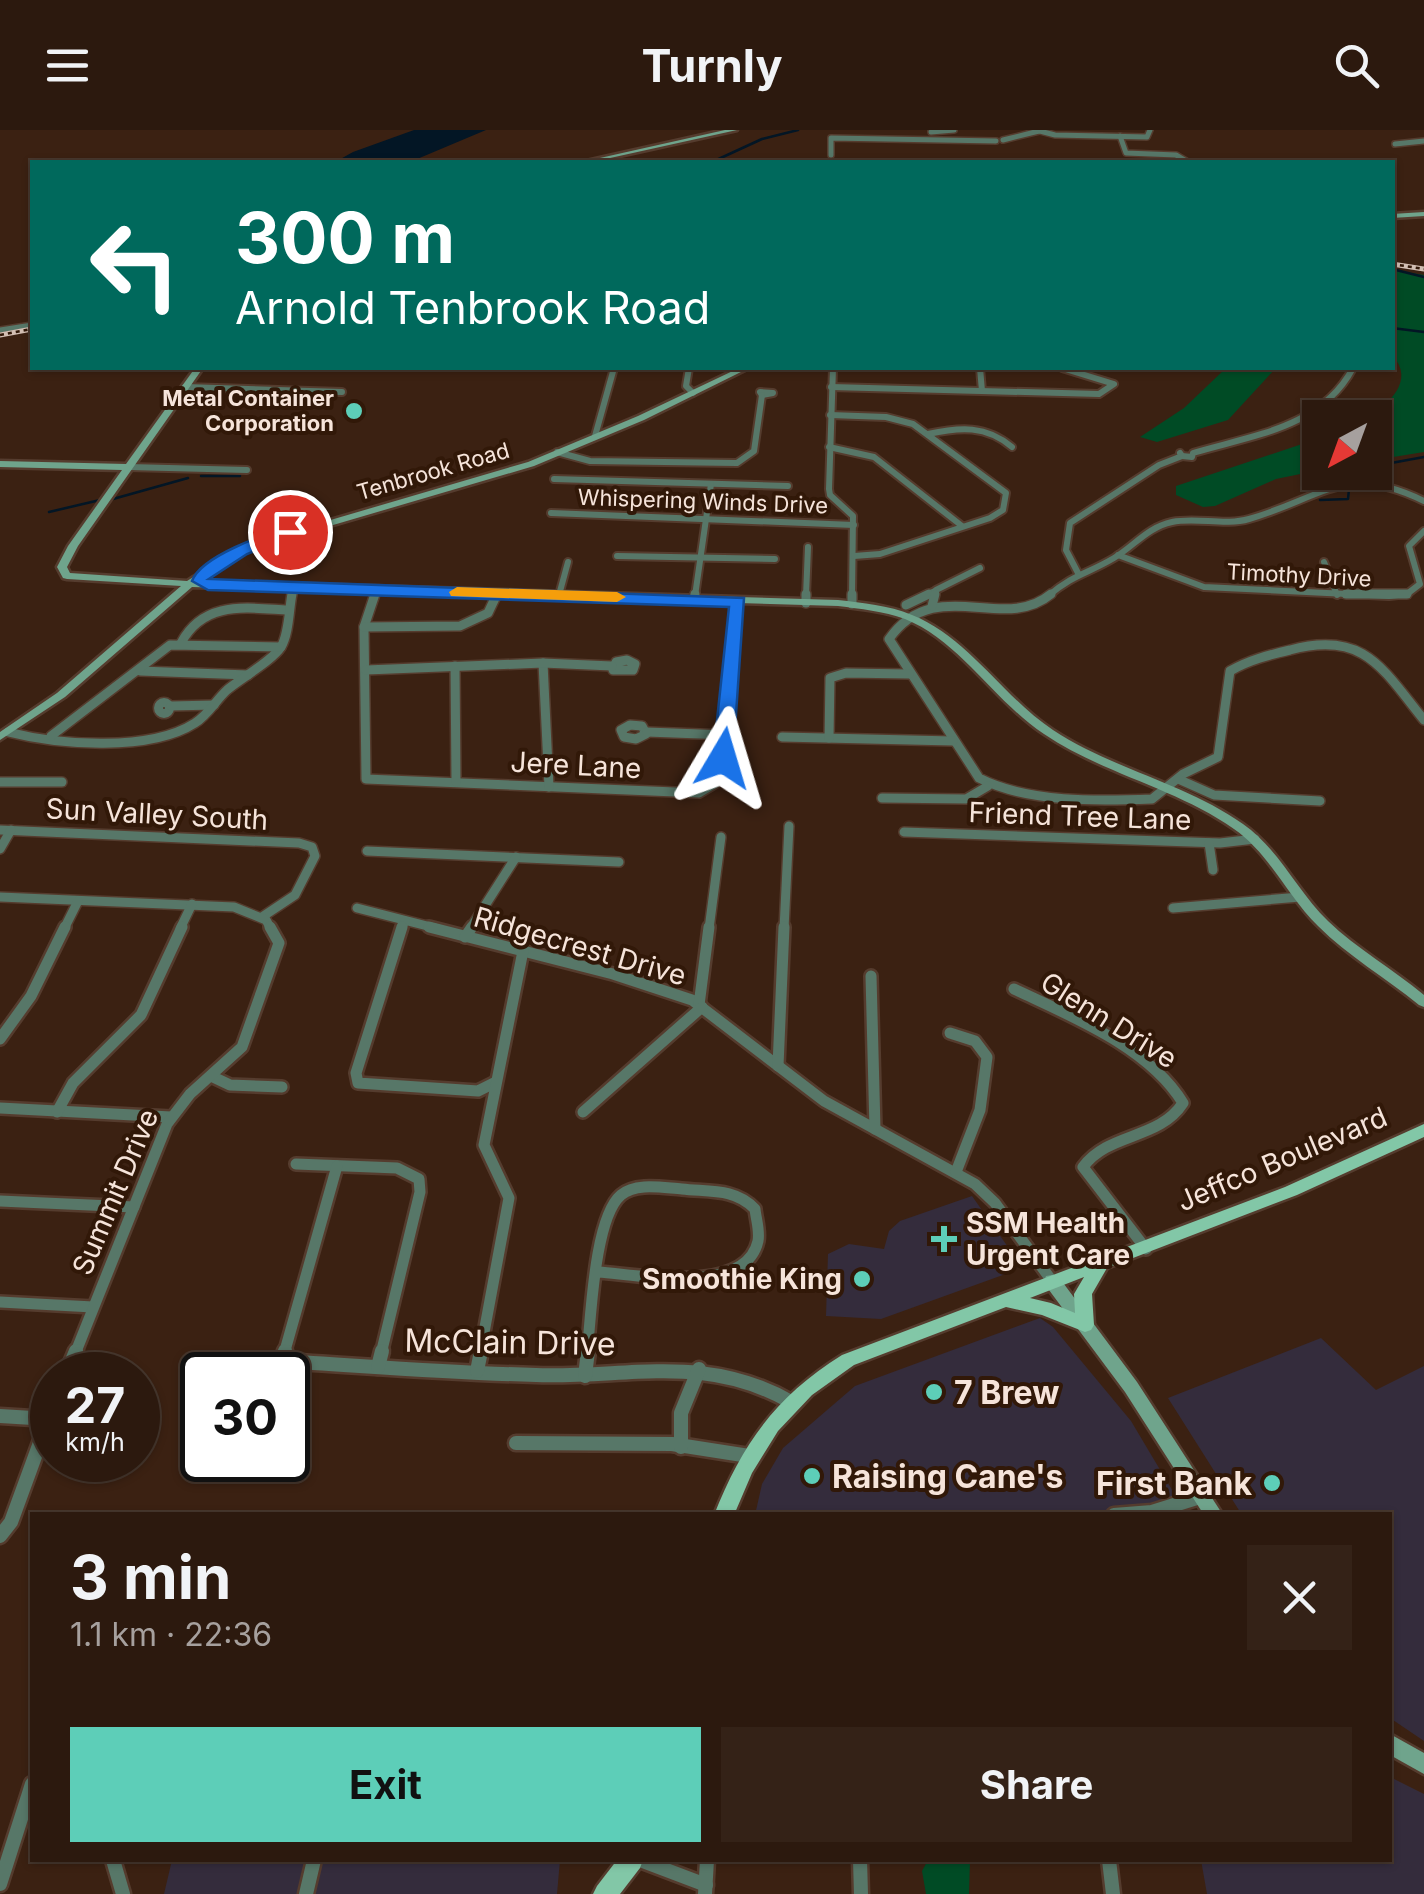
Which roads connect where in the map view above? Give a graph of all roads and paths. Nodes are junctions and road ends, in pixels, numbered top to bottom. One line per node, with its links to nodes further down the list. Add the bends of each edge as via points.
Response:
1 (734, 130): 12 (street)
2 (954, 130): 5 (street)
3 (1150, 130): 7 (street, via 1147,137)
4 (1038, 131): 5 (street, via 999,140); 6 (street)
5 (897, 133): 10 (street, via 831,138)
6 (1082, 133): 7 (street)
7 (1120, 136): 11 (street, via 1126,153)
8 (1424, 141): 9 (street)
9 (1396, 144)
10 (831, 155)
11 (1162, 155)
12 (594, 160)
13 (1424, 214): 14 (street)
14 (1395, 216)
15 (30, 325): 16 (street)
16 (0, 330)
17 (197, 370): 25 (street)
18 (613, 370): 33 (street)
19 (688, 370): 29 (street, via 686,386)
20 (741, 370): 29 (street, Tenbrook Road)
21 (833, 370): 26 (street)
22 (980, 370): 27 (street)
23 (1070, 370): 27 (street, via 1113,386 1099,394)
24 (1352, 370): 58 (street, via 1345,389 1315,414 1159,464 1072,522 1067,554)
25 (185, 387): 28 (street); 38 (street)
26 (831, 387): 27 (street); 31 (street)
27 (982, 391)
28 (342, 392)
29 (693, 392): 33 (street, Tenbrook Road)
30 (762, 395): 36 (street, via 747,463 584,461)
31 (830, 415): 32 (street, via 886,417); 34 (street)
32 (928, 434): 35 (street, via 966,426); 47 (street, via 1006,493 1000,513)
33 (595, 436): 36 (street, Tenbrook Road)
34 (829, 447): 46 (street, via 830,495); 47 (street, via 874,457)
35 (1012, 447)
36 (557, 452): 59 (street, Tenbrook Road, via 269,538)
37 (0, 464): 38 (street)
38 (129, 467): 39 (street); 60 (street, via 62,570 81,580)
39 (247, 470)
40 (554, 479): 41 (street)
41 (711, 484): 42 (street); 45 (street)
42 (788, 486)
43 (1424, 502): 52 (street, via 1379,483 1340,484 1246,520 1171,522 1142,534)
44 (551, 513): 45 (street, Whispering Winds Drive)
45 (706, 519): 46 (street, Whispering Winds Drive); 53 (street)
46 (854, 524): 51 (street)
47 (962, 526): 51 (street, via 880,554)
48 (1424, 531): 66 (street, Timothy Drive, via 1409,546 1420,584 1406,594)
49 (808, 547): 71 (street)
50 (617, 556): 53 (street)
51 (854, 556): 72 (street)
52 (1118, 556): 58 (street); 66 (street, Timothy Drive, via 1204,587)
53 (701, 558): 54 (street); 69 (street)
54 (774, 559)
55 (568, 562): 67 (street)
56 (1324, 562): 66 (street)
57 (980, 568): 64 (street)
58 (1078, 572): 73 (street, via 1027,607)
59 (205, 580): 61 (street); 62 (street)
60 (163, 583): 61 (street); 68 (street)
61 (189, 584): 68 (street)
62 (292, 587): 63 (street); 74 (street)
63 (377, 589): 65 (street); 76 (street)
64 (936, 590): 73 (street); 75 (street)
65 (497, 593): 67 (street); 76 (street, via 488,613 460,626)
66 (1337, 594)
67 (559, 595): 69 (street)
68 (174, 597): 90 (street)
69 (694, 600): 70 (street)
70 (738, 602): 71 (street); 91 (street, Jere Lane)
71 (806, 602): 72 (street)
72 (852, 604): 75 (street)
73 (932, 606): 75 (street)
74 (288, 610): 77 (street, via 209,610); 78 (street)
75 (908, 611): 84 (street, via 890,639); 102 (street, via 952,641 1044,730)
76 (364, 628): 82 (street)
77 (181, 643): 78 (street); 83 (street, via 161,649)
78 (281, 647): 85 (street)
79 (544, 663): 80 (street); 81 (street); 101 (street)
80 (455, 666): 82 (street); 99 (street)
81 (612, 666)
82 (366, 670): 99 (street, Jere Lane, via 366,780)
83 (140, 671): 85 (street); 92 (street)
84 (909, 674): 94 (street, via 830,678); 95 (street)
85 (249, 675): 86 (street)
86 (214, 705): 87 (street); 92 (street, via 200,722 156,740)
87 (171, 706)
88 (1424, 720): 96 (street, via 1372,656 1350,644 1314,641 1230,671 1221,749 1213,762)
89 (646, 732): 91 (street)
90 (4, 735): 92 (street)
91 (727, 735): 101 (street, Jere Lane, via 719,781 700,793)
92 (50, 736)
93 (782, 736): 94 (street)
94 (829, 738): 95 (street)
95 (953, 741): 100 (street)
96 (1178, 779): 102 (street); 104 (street, via 1214,795)
97 (0, 782): 98 (street)
98 (62, 782)
99 (456, 782): 101 (street, Jere Lane)
100 (988, 786): 102 (street, via 1137,800); 103 (street, via 966,799)
101 (549, 787)
102 (1164, 790): 109 (street)
103 (882, 798)
104 (1320, 801)
105 (789, 826): 132 (street)
106 (5, 830): 111 (street); 122 (street, Sun Valley South, via 312,847 315,856 300,888)
107 (904, 832): 110 (street, Friend Tree Lane)
108 (721, 838): 129 (street)
109 (1255, 839): 110 (street, Friend Tree Lane); 116 (street)
110 (1209, 842): 115 (street)
111 (0, 849)
112 (367, 850): 113 (street)
113 (516, 857): 114 (street); 124 (street)
114 (619, 862)
115 (1213, 870)
116 (1300, 897): 121 (street); 128 (street, via 1338,938)
117 (0, 898): 118 (street)
118 (78, 901): 119 (street); 131 (street, via 31,996)
119 (192, 904): 122 (street, via 234,906); 137 (street, via 141,1015 73,1082)
120 (357, 908): 123 (street, Ridgecrest Drive)
121 (1172, 908)
122 (262, 917): 133 (street, Summit Drive, via 275,931 278,952 246,1040)
123 (405, 921): 124 (street, Ridgecrest Drive); 134 (street, via 394,940 358,1083 478,1091)
124 (465, 937): 125 (street, Ridgecrest Drive)
125 (523, 951): 129 (street, Ridgecrest Drive); 134 (street)
126 (871, 976): 140 (street)
127 (1014, 988): 147 (street, Glenn Drive, via 1155,1069 1179,1091 1183,1104 1174,1119 1093,1154 1083,1168)
128 (1424, 1002)
129 (701, 1006): 132 (street, Ridgecrest Drive); 138 (street)
130 (950, 1033): 144 (street, via 976,1040 987,1056 980,1110)
131 (0, 1040)
132 (778, 1066): 140 (street, Ridgecrest Drive)
133 (211, 1076): 135 (street, via 230,1085); 139 (street, Summit Drive)
134 (496, 1082): 158 (street, via 484,1152 509,1198)
135 (282, 1087)
136 (0, 1108): 137 (street)
137 (56, 1112): 139 (street)
138 (584, 1112)
139 (171, 1117): 146 (street, Summit Drive)
140 (876, 1129): 144 (street, Ridgecrest Drive)
141 (1424, 1130): 147 (main road, Jeffco Boulevard)
142 (296, 1164): 143 (street)
143 (338, 1166): 156 (street, via 405,1169 421,1185); 156 (street, McClain Drive, via 282,1361)
144 (956, 1172): 150 (street, Ridgecrest Drive, via 994,1204)
145 (0, 1200): 146 (street)
146 (134, 1207): 153 (street, Summit Drive)
147 (1146, 1249): 148 (main road, Jeffco Boulevard)
148 (1101, 1263): 150 (main road, Jeffco Boulevard); 154 (main road, via 1083,1294)
149 (598, 1272): 149 (street, via 716,1277 740,1271 756,1254 755,1209 734,1193 630,1190 610,1206); 159 (street)
150 (1052, 1281): 151 (main road, Jeffco Boulevard); 154 (street)
151 (1005, 1300): 154 (main road); 160 (main road, Jeffco Boulevard, via 863,1352)
152 (0, 1302): 153 (street)
153 (93, 1307): 155 (street, Summit Drive)
154 (1084, 1325): 167 (street)
155 (75, 1352)
156 (378, 1367): 158 (street, McClain Drive)
157 (699, 1369): 159 (street, McClain Drive); 160 (street, McClain Drive, via 746,1380); 164 (street, via 681,1413)
158 (477, 1371): 159 (street, McClain Drive)
159 (585, 1376)
160 (790, 1402): 165 (main road, Jeffco Boulevard)
161 (30, 1415): 162 (street)
162 (0, 1416)
163 (516, 1443): 164 (street)
164 (681, 1447): 165 (street, via 728,1448)
165 (749, 1456): 168 (main road, Jeffco Boulevard)
166 (30, 1471): 171 (street)
167 (1202, 1496): 169 (street); 170 (street)
168 (725, 1512)
169 (1152, 1512)
170 (1212, 1512)
171 (0, 1536)
172 (1392, 1745): 173 (street)
173 (1424, 1764)
174 (30, 1797): 175 (street)
175 (25, 1829): 183 (street)
176 (114, 1862): 185 (street)
177 (314, 1862): 186 (street)
178 (630, 1862): 187 (main road)
179 (642, 1862): 184 (street, via 689,1876)
180 (708, 1862): 184 (street)
181 (860, 1862): 188 (street)
182 (1110, 1862): 189 (street)
183 (0, 1884)
184 (706, 1889)
185 (123, 1894)
186 (306, 1894)
187 (604, 1894)
188 (860, 1894)
189 (1113, 1894)

